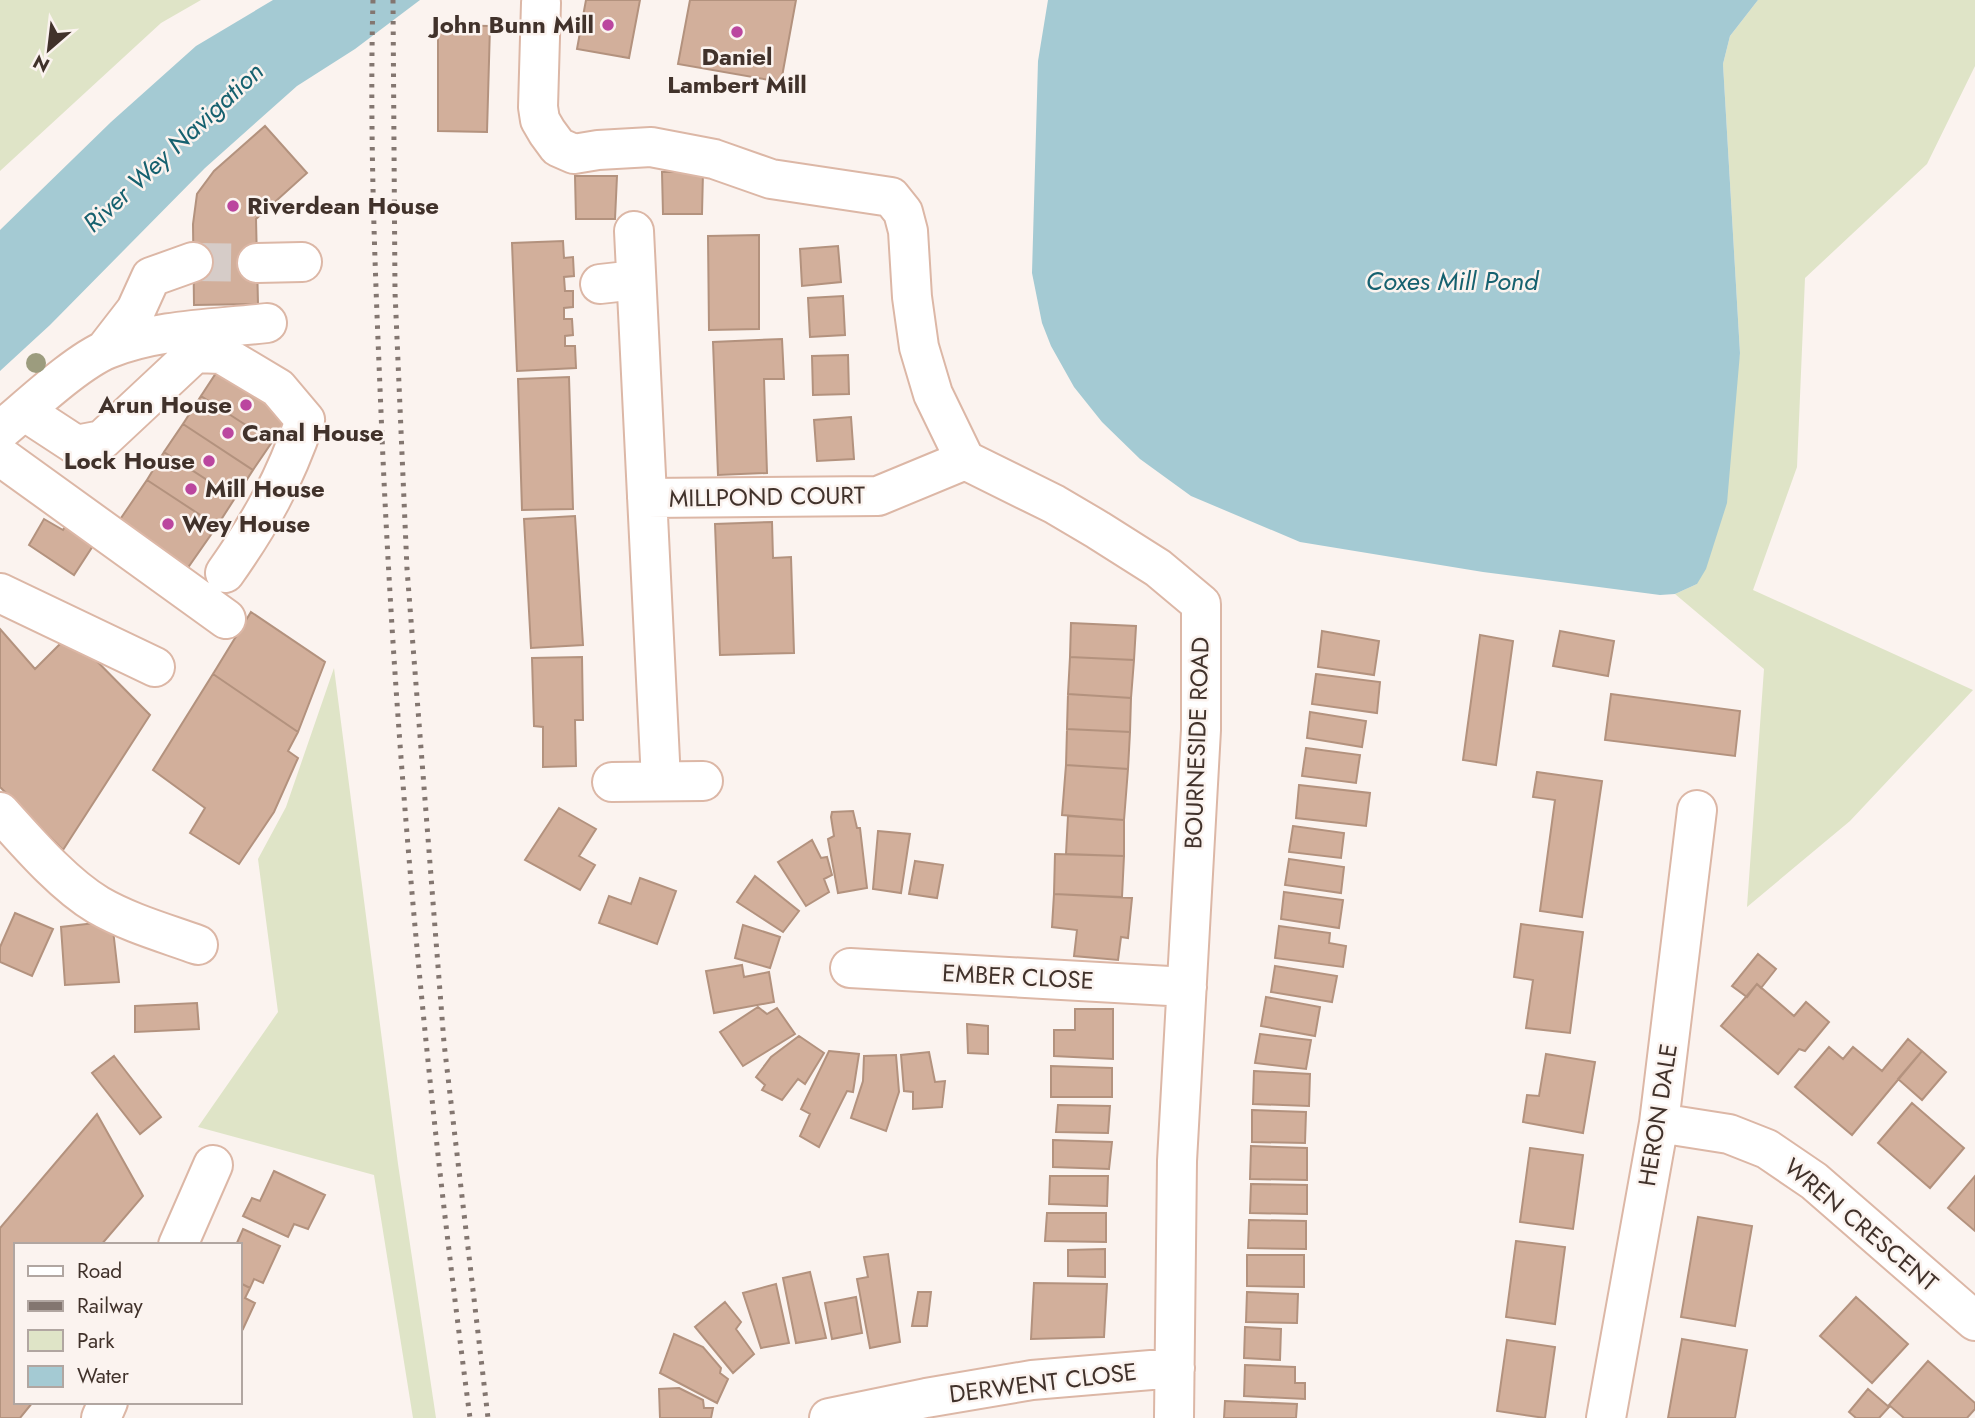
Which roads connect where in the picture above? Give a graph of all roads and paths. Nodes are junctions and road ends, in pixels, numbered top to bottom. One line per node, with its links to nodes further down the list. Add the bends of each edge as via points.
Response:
1 (541, 3): 10 (street, via 538,107 540,120 558,147 574,154 652,147 713,159 771,179 891,197 904,212 908,231 919,347 933,394)
2 (634, 230): 11 (street, MILLPOND COURT, via 618,282)
3 (193, 262): 7 (street, via 151,277 136,310)
4 (302, 262): 5 (street)
5 (257, 263)
6 (267, 323): 7 (street, via 150,336)
7 (105, 350): 8 (street)
8 (12, 421): 12 (street, via 76,445 102,440 195,353 221,355 278,388 305,420 258,526)
9 (0, 456): 14 (street)
10 (965, 460): 11 (street, MILLPOND COURT, via 878,496); 23 (street, BOURNESIDE ROAD, via 1098,530 1158,568 1201,604 1201,730)
11 (647, 498): 18 (street, MILLPOND COURT)
12 (225, 573)
13 (0, 593): 15 (street)
14 (226, 619)
15 (155, 667)
16 (703, 780): 18 (street)
17 (612, 782): 18 (street)
18 (661, 782)
19 (1698, 810): 24 (street, HERON DALE)
20 (0, 813): 21 (street, via 64,878 97,904)
21 (198, 945)
22 (850, 968): 23 (street, EMBER CLOSE)
23 (1186, 987): 28 (street, BOURNESIDE ROAD, via 1177,1161)
24 (1659, 1123): 27 (street, WREN CRESCENT, via 1729,1133 1767,1149 1814,1181); 31 (street, HERON DALE)
25 (213, 1165): 26 (street)
26 (179, 1243)
27 (1975, 1321)
28 (1175, 1368): 29 (street, DERWENT CLOSE, via 1032,1380); 30 (street, BOURNESIDE ROAD)
29 (829, 1418)
30 (1174, 1418)
31 (1606, 1418)

